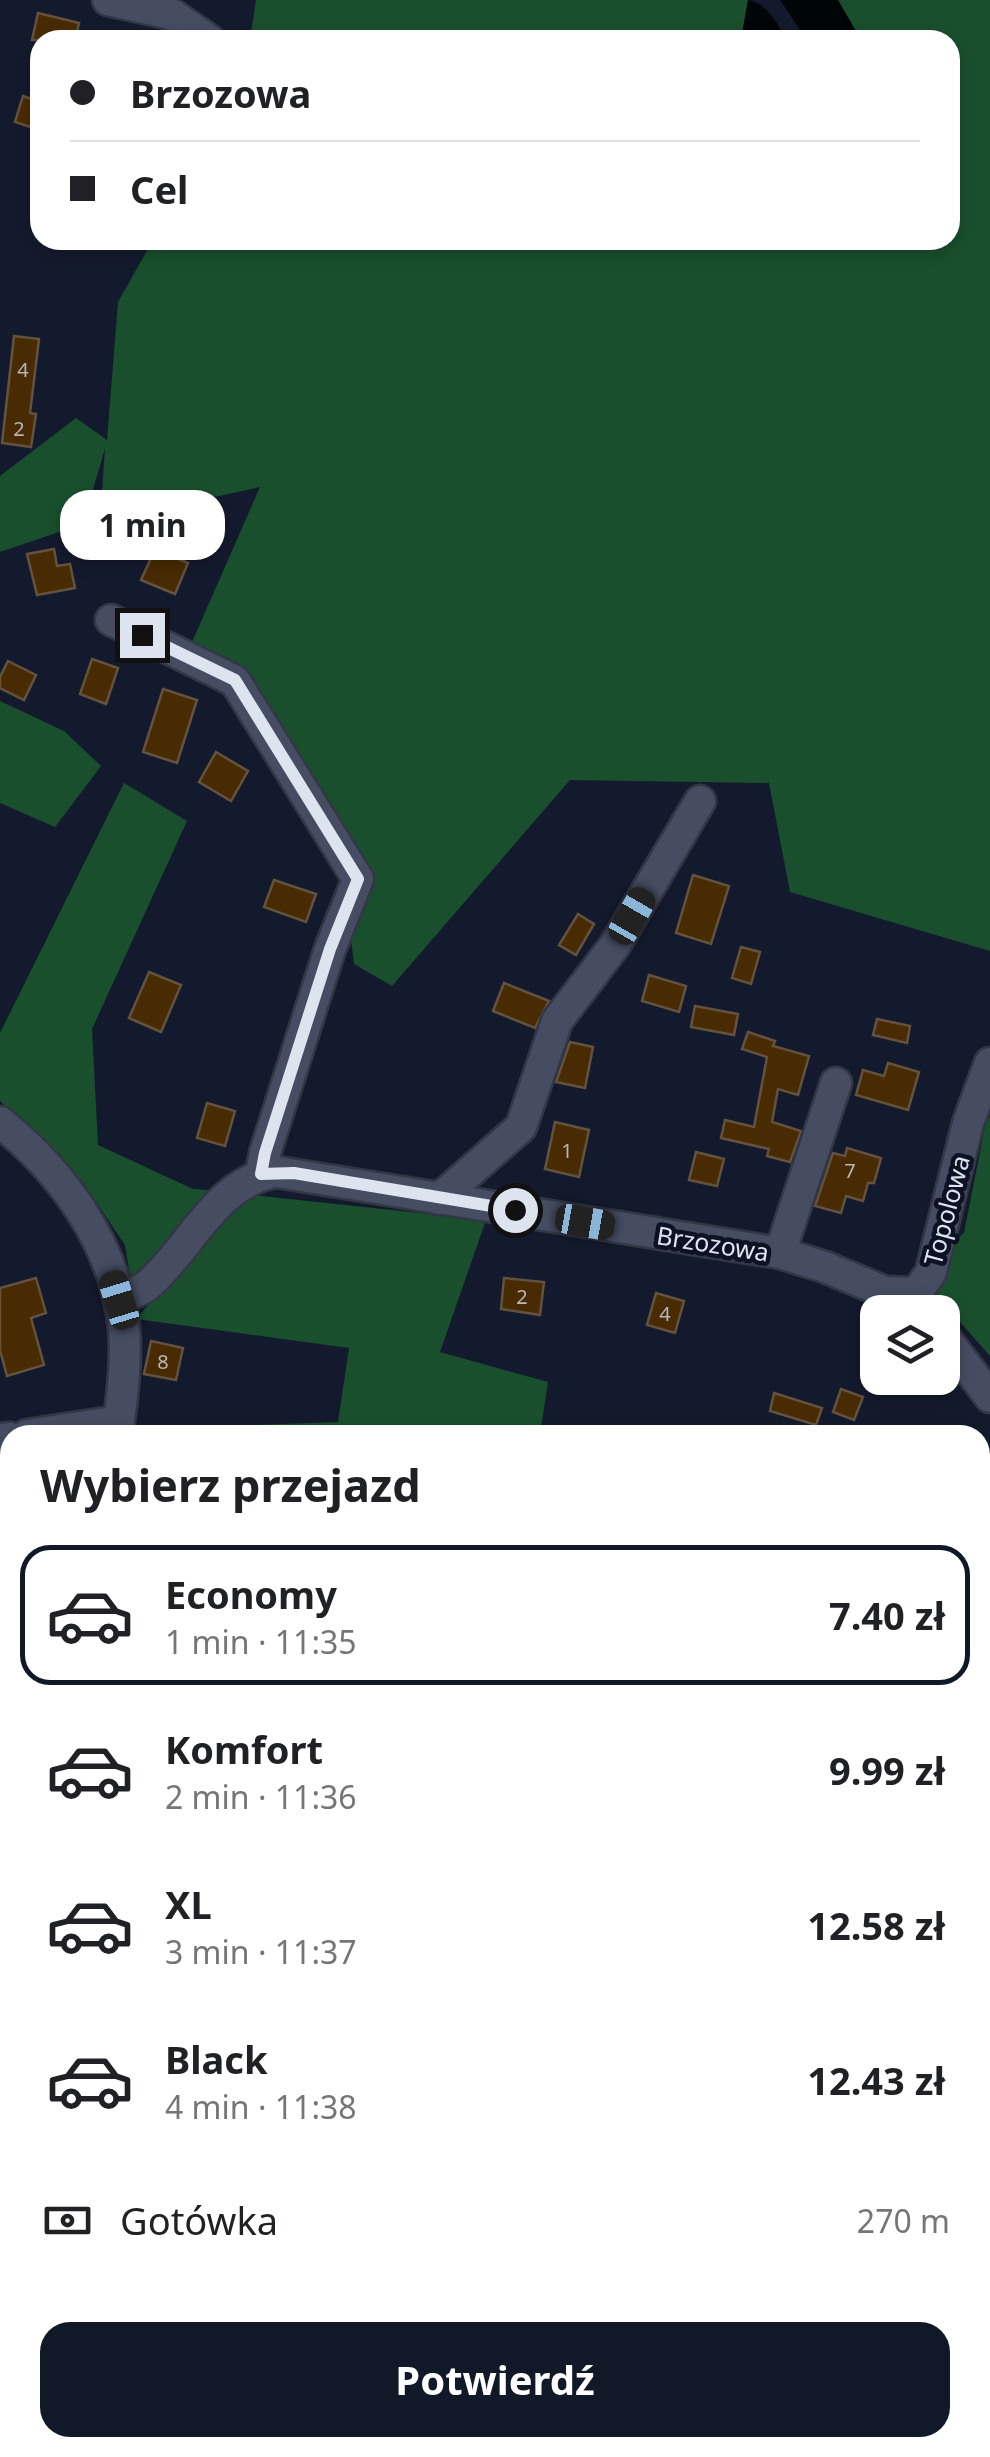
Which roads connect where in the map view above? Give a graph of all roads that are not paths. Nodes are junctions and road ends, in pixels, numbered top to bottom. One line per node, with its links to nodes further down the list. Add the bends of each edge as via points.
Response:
1 (108, 0): 2 (street, via 170,14)
2 (193, 30)
3 (111, 620): 8 (street, via 235,680 358,879)
4 (700, 800): 9 (street, via 615,946 557,1021 521,1127)
5 (990, 1063): 12 (street, Topolowa)
6 (836, 1083): 10 (street)
7 (0, 1122): 13 (street, via 81,1207)
8 (261, 1174): 9 (street, Brzozowa, via 294,1173); 13 (street, via 218,1204 145,1288)
9 (439, 1200): 10 (street, Brzozowa)
10 (780, 1253): 11 (street, Brzozowa)
11 (894, 1295)
12 (920, 1295)
13 (119, 1300): 16 (street, via 125,1344)
14 (960, 1358): 15 (street)
15 (990, 1397)
16 (118, 1425)

